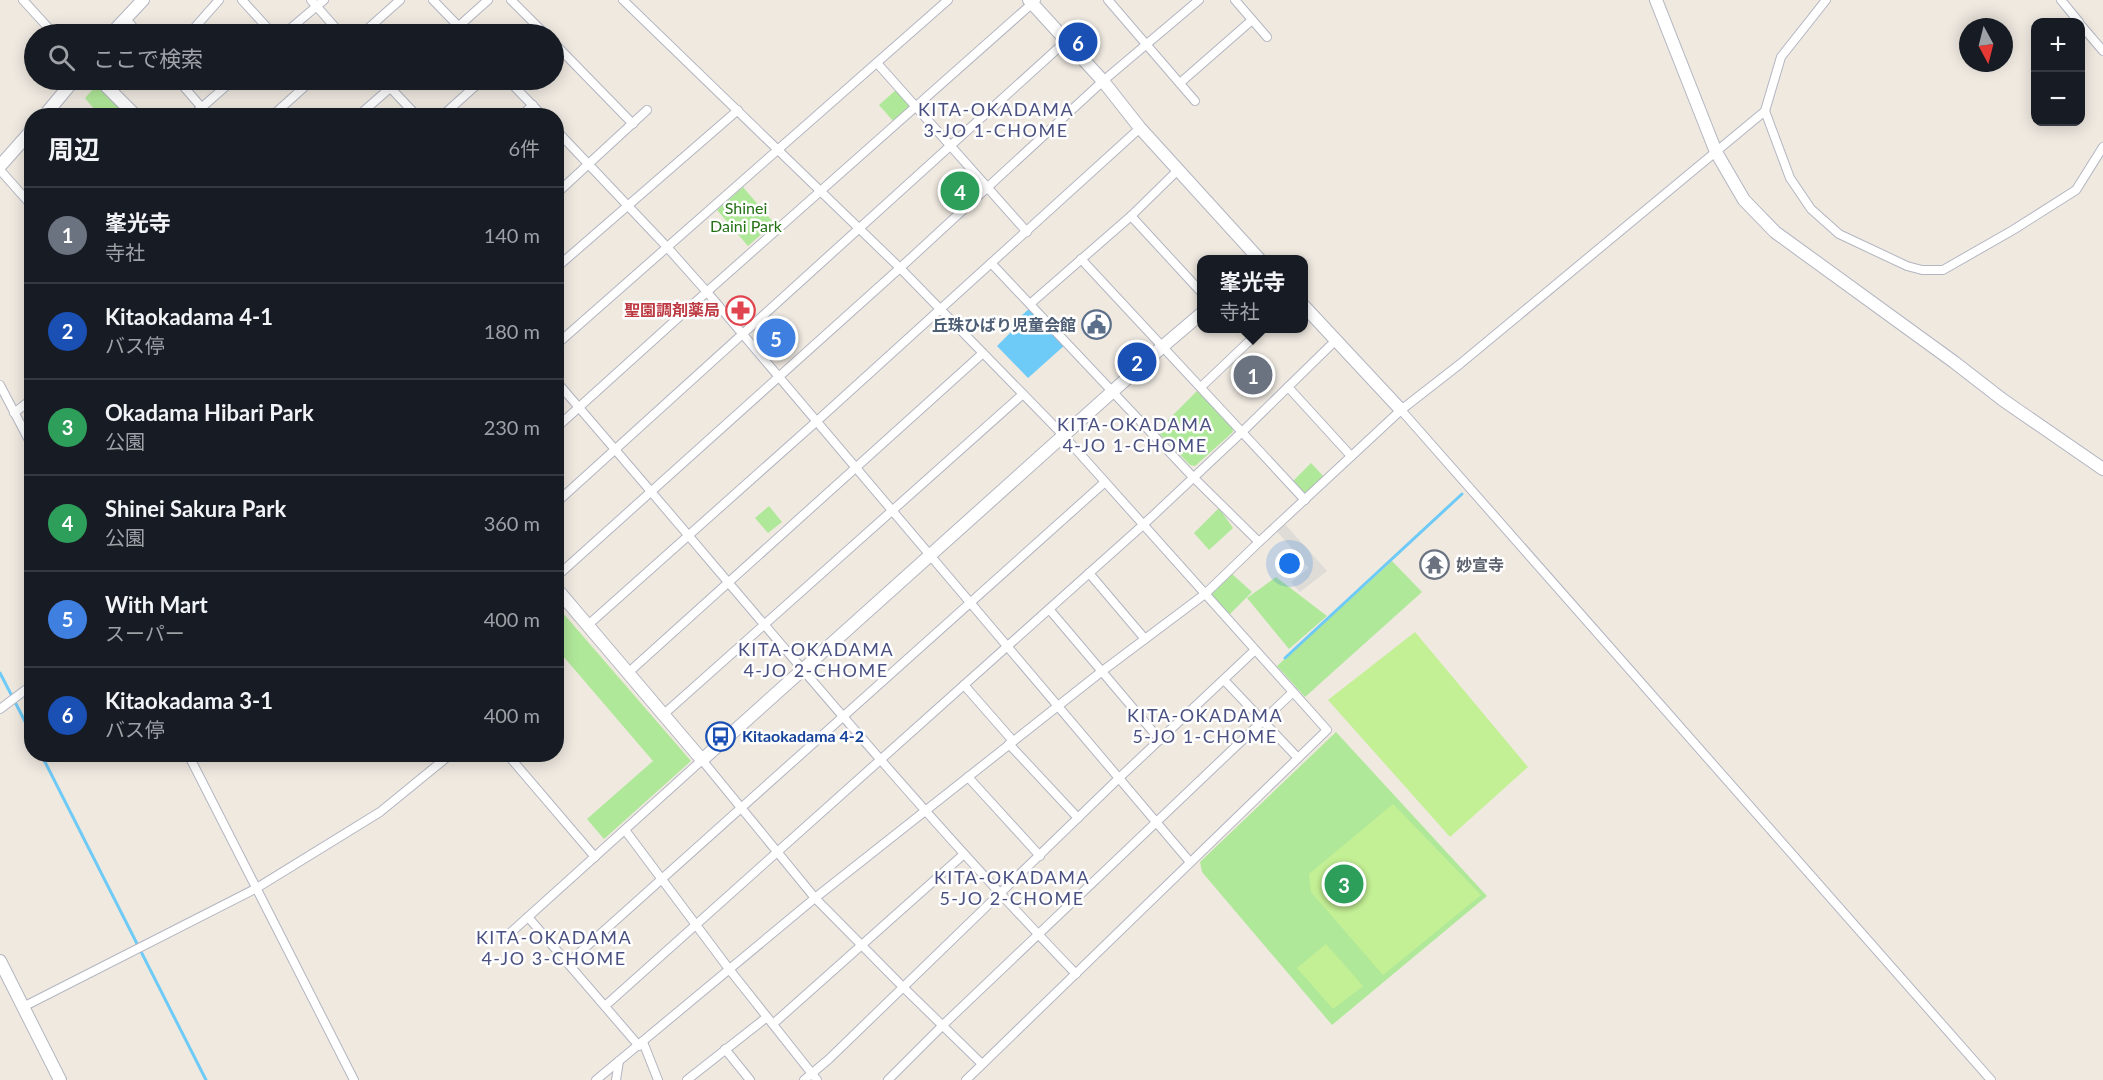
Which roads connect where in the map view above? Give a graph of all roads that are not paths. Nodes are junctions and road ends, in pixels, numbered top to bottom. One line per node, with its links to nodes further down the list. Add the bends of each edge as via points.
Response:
1 (23, 0): 22 (street)
2 (143, 0): 19 (street)
3 (219, 0): 25 (street)
4 (242, 0): 26 (street)
5 (400, 0): 29 (street)
6 (433, 0): 30 (street)
7 (488, 0): 31 (street)
8 (511, 0): 32 (street)
9 (623, 0): 64 (street)
10 (948, 0): 39 (street)
11 (1199, 0): 36 (street)
12 (1235, 0): 21 (street)
13 (1656, 0): 73 (street)
14 (1826, 0): 65 (street, via 1781,57)
15 (2061, 0): 20 (street)
16 (1032, 1): 35 (street); 54 (street)
17 (317, 2): 27 (street); 28 (street)
18 (1113, 2): 36 (street)
19 (125, 18): 23 (street); 24 (street)
20 (2076, 18)
21 (1252, 20): 34 (street); 41 (street)
22 (45, 24)
23 (120, 24)
24 (130, 24)
25 (198, 24)
26 (264, 24)
27 (294, 24)
28 (334, 24)
29 (373, 24)
30 (455, 24)
31 (461, 24)
32 (535, 24)
33 (2085, 29): 37 (street)
34 (1267, 37)
35 (1066, 41): 40 (street); 70 (street)
36 (1147, 43): 40 (street); 41 (street)
37 (2103, 51)
38 (564, 53): 66 (street)
39 (877, 63): 54 (street); 72 (street)
40 (1103, 81): 67 (street); 78 (street)
41 (1180, 83): 51 (street)
42 (66, 90): 55 (street)
43 (110, 90): 56 (street)
44 (187, 90): 53 (street)
45 (222, 90): 53 (street)
46 (301, 90): 57 (street)
47 (387, 90): 58 (street)
48 (393, 90): 59 (street)
49 (472, 90): 60 (street)
50 (518, 90): 52 (street)
51 (1195, 101)
52 (532, 105): 61 (street); 62 (street)
53 (202, 107)
54 (917, 107): 70 (street); 79 (street)
55 (51, 108)
56 (128, 108)
57 (281, 108)
58 (367, 108)
59 (410, 108)
60 (451, 108)
61 (529, 108)
62 (535, 108)
63 (647, 110): 66 (street)
64 (738, 110): 72 (street); 81 (street)
65 (1765, 111): 71 (street, via 1790,178 1811,209 1839,234 1922,270 1943,270 2076,190); 73 (street)
66 (633, 124): 74 (street)
67 (1140, 128): 76 (street); 84 (street)
68 (564, 138): 74 (street)
69 (24, 140): 75 (street)
70 (951, 145): 78 (street); 83 (street)
71 (2103, 147)
72 (777, 149): 79 (street); 85 (street)
73 (1716, 152): 112 (street); 122 (street, via 1744,200 1775,232)
74 (590, 165): 77 (street); 81 (street)
75 (0, 168): 80 (street)
76 (1178, 170): 82 (street); 86 (street)
77 (564, 187)
78 (988, 187): 84 (street); 90 (street)
79 (820, 191): 83 (street); 92 (street)
80 (24, 196)
81 (627, 205): 85 (street); 88 (street)
82 (1131, 216): 87 (street); 91 (street)
83 (860, 228): 90 (street); 97 (street)
84 (1027, 232): 89 (street)
85 (667, 247): 92 (street); 99 (street)
86 (1255, 255)
87 (1081, 259): 93 (street); 101 (street)
88 (564, 261)
89 (991, 263): 93 (street); 94 (street)
90 (900, 268): 94 (street); 103 (street)
91 (1197, 289)
92 (706, 292): 97 (street); 111 (street)
93 (1030, 304): 108 (street)
94 (940, 309): 102 (street); 115 (street)
95 (1308, 310): 100 (street)
96 (1197, 317): 101 (street)
97 (741, 333): 103 (street); 119 (street)
98 (1258, 333): 105 (street)
99 (564, 338)
100 (1336, 340): 106 (street); 112 (street)
101 (1162, 347): 105 (street); 108 (street)
102 (983, 353): 109 (street); 121 (street)
103 (778, 376): 115 (street); 125 (street)
104 (0, 385): 113 (street)
105 (1201, 387): 117 (street)
106 (1288, 387): 117 (street); 120 (street)
107 (564, 390): 111 (street)
108 (1113, 392): 118 (street); 123 (street)
109 (1023, 394): 118 (street); 128 (street)
110 (24, 405): 113 (street)
111 (579, 408): 114 (street); 119 (street)
112 (1401, 410): 120 (street); 210 (street)
113 (14, 413): 116 (street)
114 (564, 421)
115 (817, 421): 121 (street); 130 (street)
116 (24, 431)
117 (1242, 432): 123 (street); 127 (street)
118 (1064, 436): 124 (street); 132 (street)
119 (616, 450): 125 (street); 126 (street)
120 (1352, 456): 127 (street)
121 (856, 468): 128 (street); 135 (street)
122 (2103, 469)
123 (1193, 477): 129 (street); 131 (street)
124 (1105, 482): 129 (street); 138 (street)
125 (652, 493): 130 (street); 133 (street)
126 (564, 496)
127 (1305, 500): 131 (street)
128 (893, 511): 132 (street); 141 (street)
129 (1143, 525): 134 (street); 136 (street)
130 (689, 536): 135 (street); 140 (street)
131 (1259, 542): 136 (street)
132 (931, 556): 138 (street); 145 (street)
133 (564, 570)
134 (1089, 573): 139 (street); 142 (street)
135 (729, 582): 141 (street); 146 (street)
136 (1205, 594): 142 (street); 144 (street)
137 (564, 597): 140 (street)
138 (970, 602): 143 (street); 155 (street)
139 (1049, 609): 143 (street); 147 (street)
140 (588, 625): 146 (street)
141 (765, 625): 145 (street); 154 (street)
142 (1145, 639): 147 (street)
143 (1007, 646): 149 (street); 152 (street)
144 (1255, 650): 148 (street); 151 (street)
145 (804, 670): 155 (street); 160 (street)
146 (629, 672): 154 (street)
147 (1101, 672): 152 (street); 157 (street)
148 (1224, 680): 156 (street); 157 (street)
149 (964, 685): 158 (street); 161 (street)
150 (24, 692): 153 (street)
151 (1293, 692): 156 (street); 159 (street, via 1327,730)
152 (1057, 706): 158 (street); 166 (street)
153 (2, 709)
154 (664, 714): 160 (street)
155 (843, 717): 161 (street); 167 (street)
156 (1263, 721): 159 (street); 170 (street)
157 (1160, 740): 166 (street)
158 (1011, 743): 165 (street); 169 (street)
159 (1298, 758): 176 (street)
160 (702, 760): 167 (street); 171 (street)
161 (880, 761): 168 (street); 172 (street)
162 (192, 762): 178 (street)
163 (441, 762): 178 (street, via 380,813)
164 (514, 762): 175 (street)
165 (968, 777): 168 (street); 174 (street)
166 (1118, 779): 169 (street); 170 (street)
167 (741, 809): 172 (street); 177 (street)
168 (925, 812): 173 (street); 180 (street)
169 (1078, 818): 174 (street)
170 (1156, 822): 176 (street); 184 (street)
171 (625, 830): 175 (street); 177 (street)
172 (778, 853): 180 (street); 182 (street)
173 (964, 854): 179 (street); 185 (street)
174 (1040, 856): 179 (street)
175 (594, 857): 181 (street)
176 (1190, 862): 189 (street)
177 (662, 879): 182 (street); 187 (street)
178 (255, 889): 192 (street); 202 (street)
179 (1000, 892): 184 (street); 190 (street)
180 (815, 898): 185 (street); 188 (street)
181 (528, 916): 183 (street); 187 (street)
182 (696, 926): 188 (street); 191 (street)
183 (508, 935)
184 (1038, 935): 189 (street); 194 (street)
185 (861, 944): 190 (street); 193 (street)
186 (0, 961): 192 (street)
187 (568, 963): 191 (street)
188 (729, 969): 193 (street); 195 (street)
189 (1076, 974): 198 (street)
190 (903, 987): 194 (street); 199 (street)
191 (605, 1006): 195 (street)
192 (23, 1007): 201 (street)
193 (770, 1020): 196 (street); 199 (street)
194 (943, 1025): 198 (street); 208 (street)
195 (641, 1044): 197 (street); 205 (street)
196 (725, 1049): 200 (street); 206 (street)
197 (619, 1061): 203 (street); 204 (street)
198 (982, 1064): 209 (street)
199 (814, 1077): 207 (street)
200 (692, 1078)
201 (60, 1080)
202 (354, 1080)
203 (596, 1080)
204 (616, 1080)
205 (658, 1080)
206 (750, 1080)
207 (804, 1080)
208 (888, 1080)
209 (966, 1080)
210 (1991, 1080)

